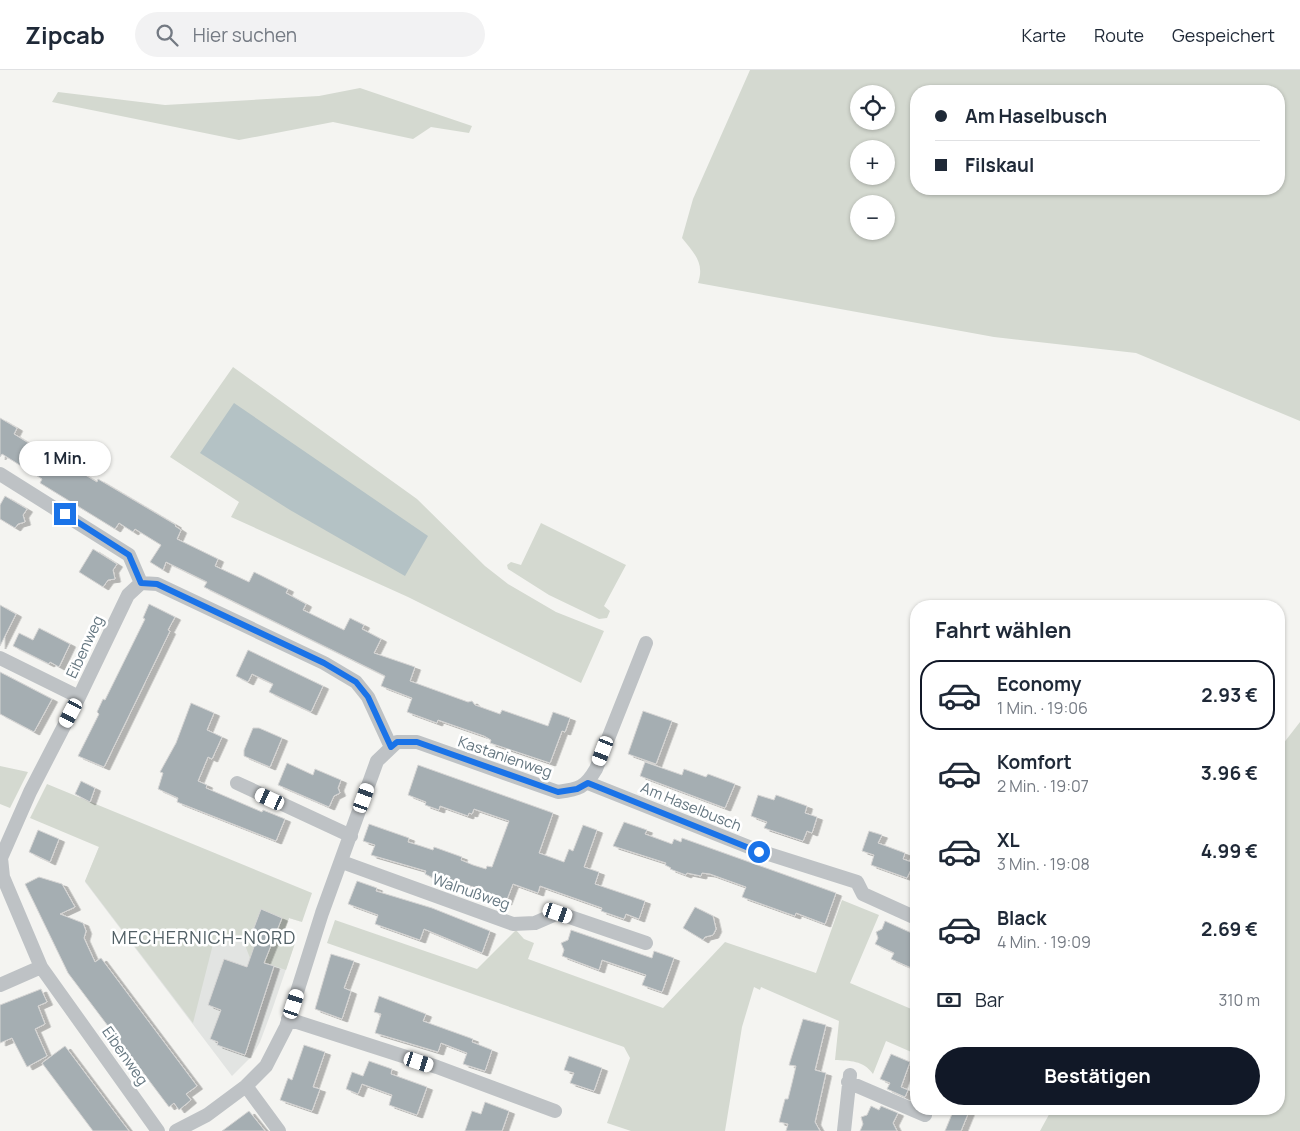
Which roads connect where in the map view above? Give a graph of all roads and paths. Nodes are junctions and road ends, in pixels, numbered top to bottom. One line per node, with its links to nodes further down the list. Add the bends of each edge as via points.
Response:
1 (0, 474): 2 (street, via 129,555)
2 (141, 583): 5 (street, Eibenweg, via 128,595); 6 (street, via 157,584 324,663 356,682 368,697)
3 (646, 643): 8 (street)
4 (0, 658): 5 (street)
5 (79, 698): 11 (street, Eibenweg, via 30,792 1,858)
6 (391, 747): 8 (street, Kastanienweg, via 397,742 417,742 558,792 577,789); 9 (street, via 378,761)
7 (237, 783): 9 (street)
8 (588, 783): 12 (street, Am Haselbusch, via 759,852 857,882 863,894)
9 (351, 836): 10 (street)
10 (342, 862): 13 (street, Walnußweg, via 513,924 535,923 558,913); 16 (street)
11 (1, 878): 14 (street, Eibenweg)
12 (910, 915)
13 (646, 943)
14 (41, 967): 15 (street); 20 (street, Eibenweg)
15 (0, 986)
16 (288, 1019): 17 (street, via 266,1066); 19 (street, via 437,1067)
17 (246, 1086): 21 (street, via 207,1115); 22 (street)
18 (910, 1108): 23 (street, via 849,1078)
19 (556, 1111)
20 (158, 1131)
21 (176, 1131)
22 (279, 1131)
23 (844, 1131)

